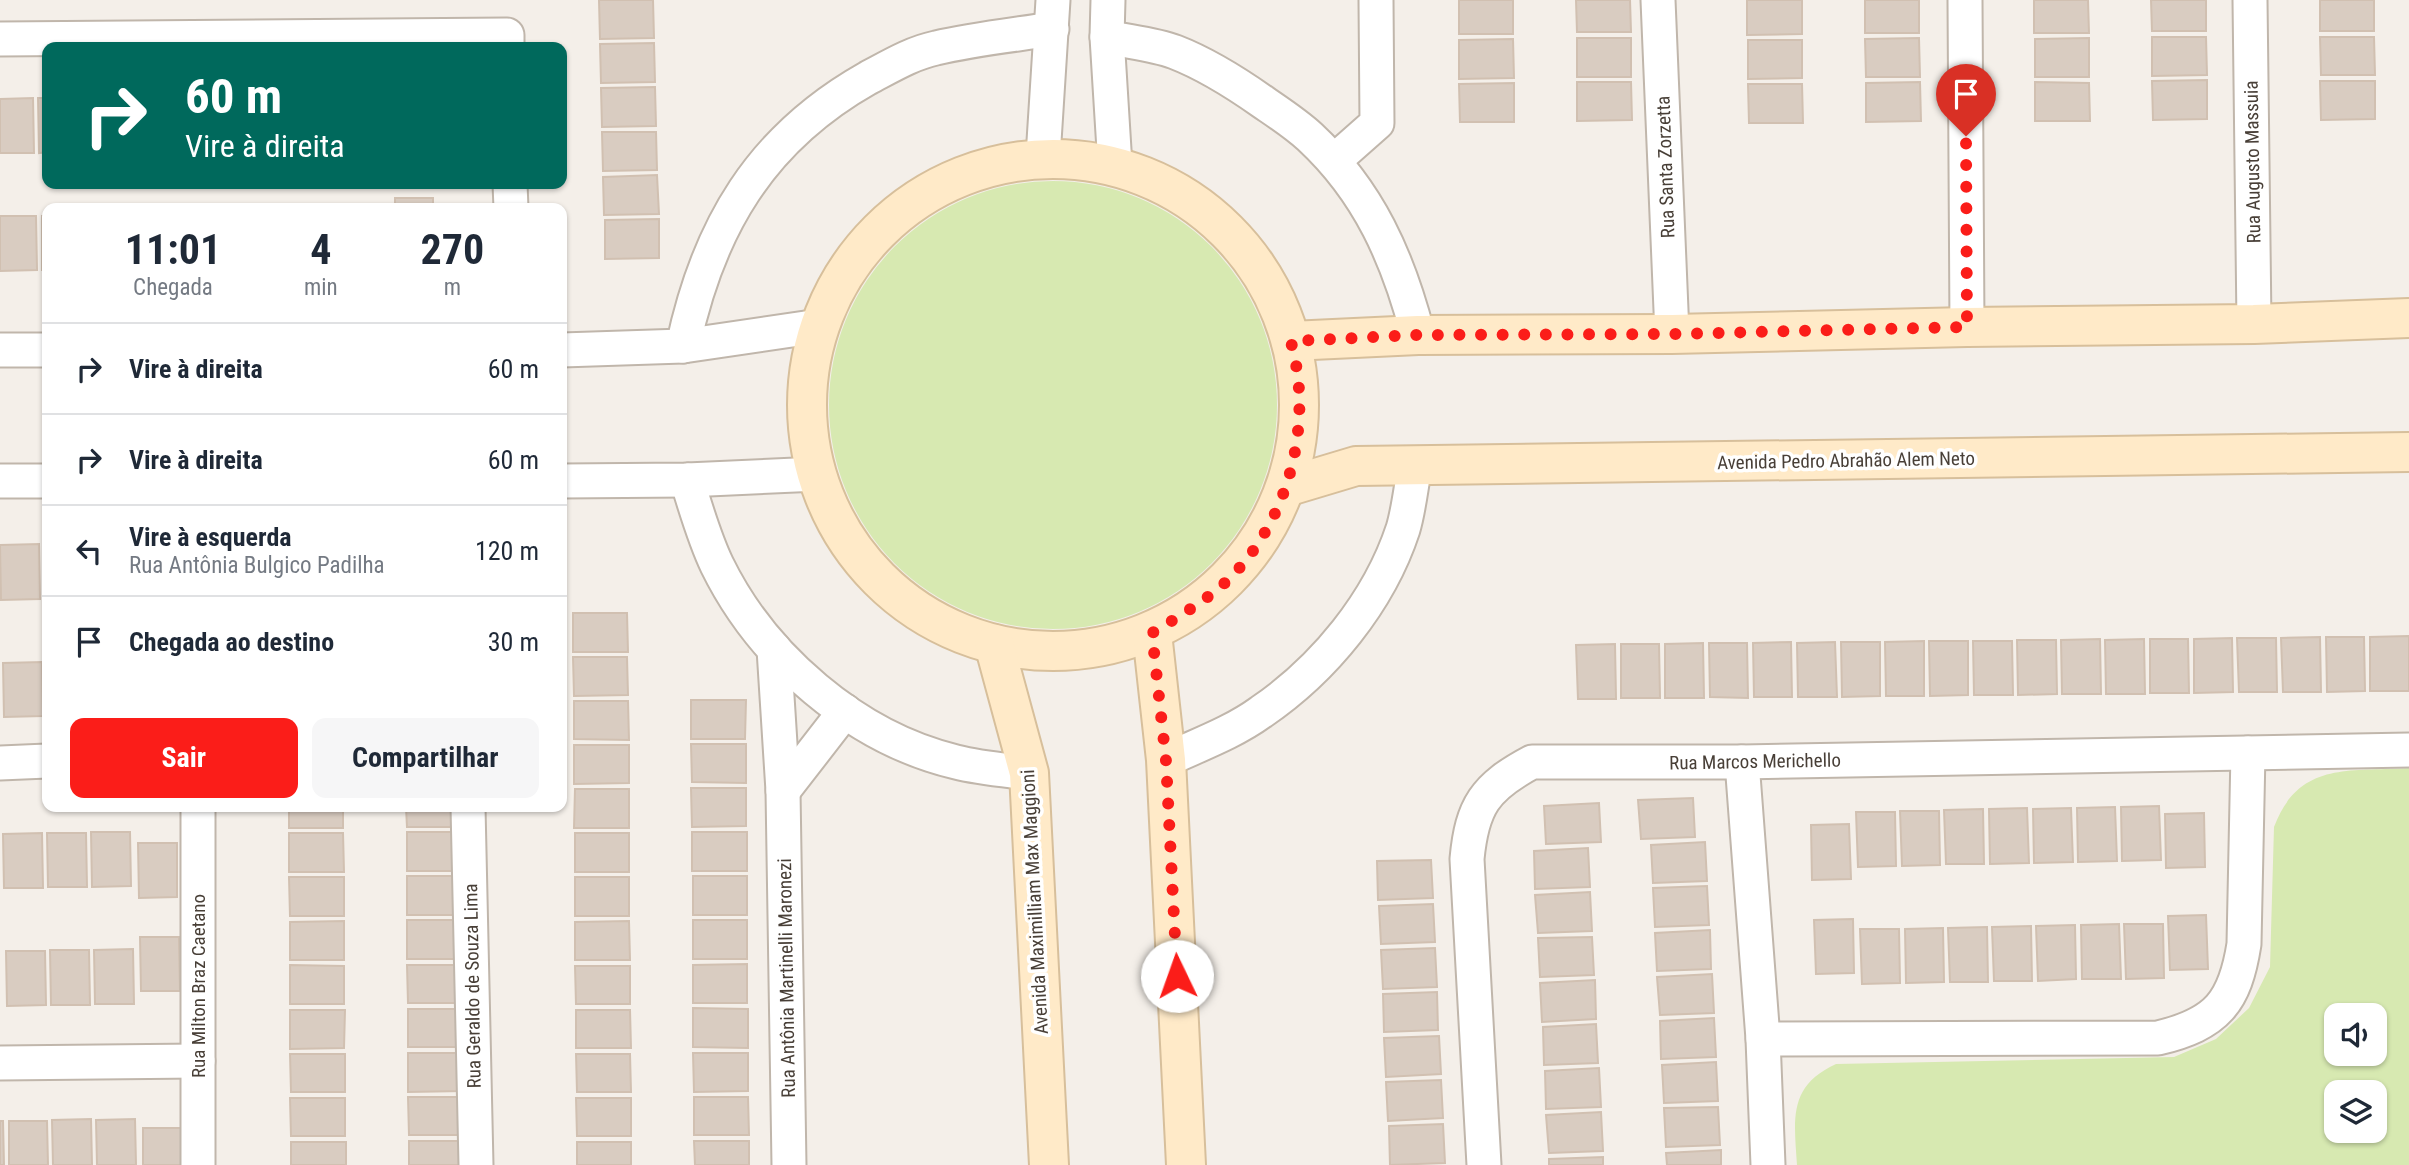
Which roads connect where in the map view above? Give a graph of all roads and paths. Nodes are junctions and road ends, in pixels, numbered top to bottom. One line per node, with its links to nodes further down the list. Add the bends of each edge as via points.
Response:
1 (1108, 0): 7 (street)
2 (1376, 0): 11 (street, via 1377,123)
3 (1658, 0): 17 (street, Rua Santa Zorzetta)
4 (1965, 0): 16 (street)
5 (2250, 0): 14 (street, Rua Augusto Massuia)
6 (1053, 14): 10 (street); 20 (street, via 934,48 878,72 810,117 764,165 726,220 692,303)
7 (1107, 37): 11 (street, via 1174,51 1239,85 1308,135); 12 (street)
8 (0, 39): 9 (street)
9 (507, 41)
10 (1043, 157): 12 (street); 15 (street, via 970,172 905,207 853,260)
11 (1334, 161): 18 (street, via 1388,243)
12 (1115, 166): 19 (street, via 1183,196 1240,244 1262,274)
13 (2409, 318): 14 (street)
14 (2254, 324): 16 (street)
15 (820, 326): 20 (street); 26 (street, via 807,397 809,437)
16 (1967, 327): 17 (street)
17 (1672, 334): 18 (street)
18 (1418, 335): 19 (street)
19 (1291, 341): 31 (street, via 1299,415)
20 (683, 346): 23 (street)
21 (0, 350): 22 (street)
22 (42, 350)
23 (567, 350)
24 (2409, 452): 25 (street, Avenida Pedro Abrahão Alem Neto)
25 (1415, 466): 31 (street, Avenida Pedro Abrahão Alem Neto, via 1356,466); 39 (street, via 1403,528 1384,573 1329,653 1261,713)
26 (818, 474): 27 (street); 33 (street, via 849,541 889,587 928,615)
27 (687, 480): 30 (street); 34 (street, via 717,565 739,604)
28 (0, 481): 29 (street)
29 (42, 481)
30 (567, 481)
31 (1286, 487): 32 (street, via 1252,552 1228,580)
32 (1152, 633): 33 (street, via 1072,653); 39 (street)
33 (994, 644): 42 (street, Avenida Maximilliam Max Maggioni)
34 (774, 649): 35 (street, via 797,674); 43 (street, Rua Antônia Martinelli Maronezi)
35 (845, 711): 42 (street, via 912,747 955,762); 43 (street)
36 (2409, 750): 37 (street, Rua Marcos Merichello)
37 (2248, 752): 40 (street, Rua Marcos Merichello); 46 (street, via 2244,944 2240,971 2229,997 2210,1017 2186,1031 2158,1038)
38 (42, 761): 41 (street)
39 (1166, 761): 53 (street)
40 (1742, 762): 46 (street); 54 (street, Rua Marcos Merichello, via 1532,762 1504,777 1483,800 1470,828 1467,859)
41 (0, 763)
42 (1029, 774): 52 (street, Avenida Maximilliam Max Maggioni)
43 (783, 791): 51 (street, Rua Antônia Martinelli Maronezi)
44 (198, 812): 47 (street, Rua Milton Braz Caetano)
45 (468, 812): 50 (street, Rua Geraldo de Souza Lima)
46 (1763, 1039): 55 (street)
47 (198, 1061): 48 (street); 49 (street, Rua Milton Braz Caetano)
48 (0, 1063)
49 (198, 1165)
50 (476, 1165)
51 (789, 1165)
52 (1049, 1165)
53 (1186, 1165)
54 (1484, 1165)
55 (1768, 1165)

